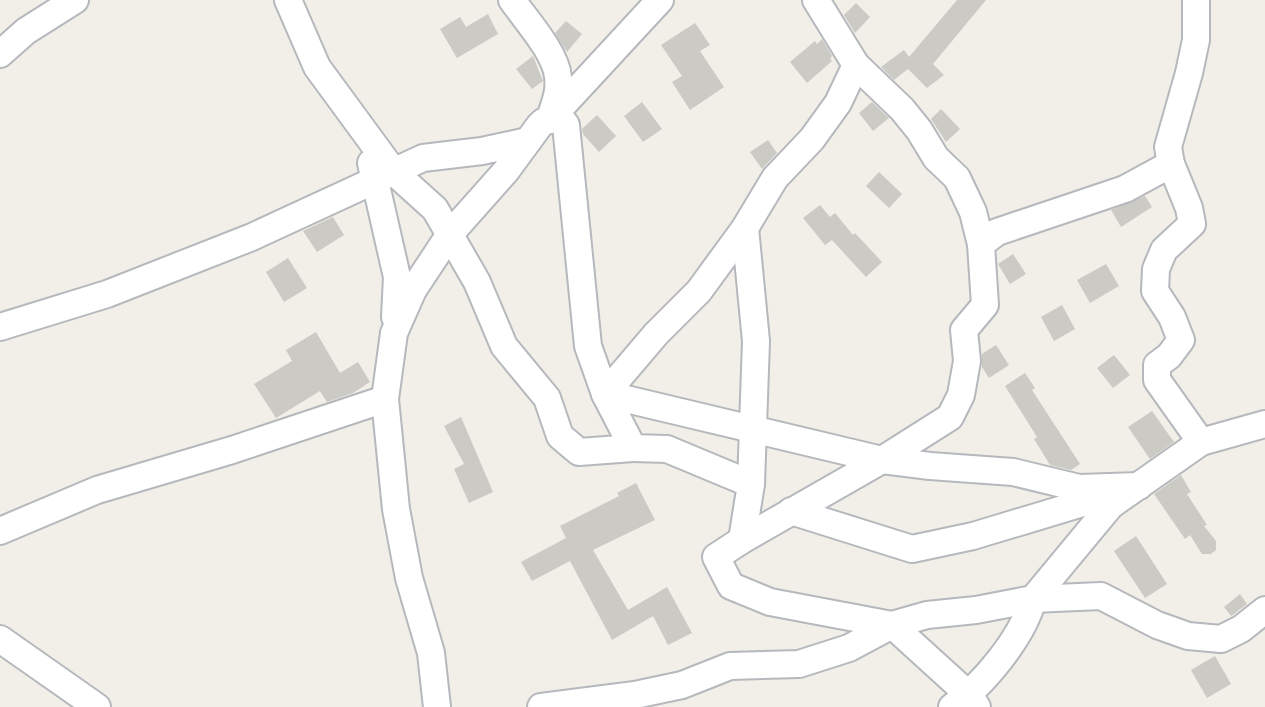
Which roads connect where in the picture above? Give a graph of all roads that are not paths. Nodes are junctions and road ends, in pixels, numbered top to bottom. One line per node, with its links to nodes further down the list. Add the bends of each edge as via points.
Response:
1 (75, 0): 7 (street)
2 (288, 0): 14 (street, via 317,67 365,132)
3 (512, 0): 11 (street, via 555,62 558,95)
4 (660, 0): 11 (street)
5 (816, 0): 10 (street)
6 (1197, 1): 13 (street, via 1196,40 1168,147)
7 (26, 30): 8 (street); 9 (street)
8 (0, 33)
9 (0, 54)
10 (856, 65): 15 (street, via 838,103 775,178); 17 (street, via 901,109 936,158 957,178)
11 (549, 120): 12 (street); 20 (street, via 560,117 566,125 588,346)
12 (528, 141): 14 (street, via 423,158); 16 (street)
13 (1171, 164): 17 (street, via 1125,189 997,232); 24 (street, via 1192,224 1164,250 1156,269 1155,290 1181,340 1157,365 1157,380)
14 (384, 175): 16 (street, via 435,209); 18 (street, via 252,237 107,293); 19 (street, via 397,277)
15 (745, 228): 20 (street, via 699,291); 23 (street, via 756,341)
16 (450, 234): 19 (street, via 413,290); 25 (street, via 504,346 547,398 560,436 579,452)
17 (981, 244): 26 (street, via 985,304 964,330 967,361 961,394 950,417)
18 (0, 327)
19 (394, 333): 21 (street)
20 (605, 394): 23 (street); 25 (street)
21 (385, 399): 30 (street, via 97,490); 38 (street, via 396,509 409,578 431,653)
22 (1265, 424): 24 (street)
23 (752, 427): 26 (street); 27 (street)
24 (1201, 442): 28 (street)
25 (633, 448): 27 (street, via 667,449)
26 (882, 460): 28 (street, via 1013,472 1079,488); 29 (street)
27 (751, 484): 31 (street)
28 (1139, 486): 29 (street, via 912,549); 32 (street, via 1111,505)
29 (791, 511): 31 (street)
30 (0, 531)
31 (742, 540): 34 (street, via 716,557 731,586 770,602)
32 (1033, 599): 33 (street, via 1101,596 1157,625 1188,636 1221,639); 34 (street); 36 (street, via 1005,652)
33 (1265, 610)
34 (891, 625): 36 (street); 39 (street, via 849,648 799,664 730,666 682,685)
35 (0, 639): 37 (street)
36 (966, 703)
37 (97, 707)
38 (437, 707)
39 (541, 707)

